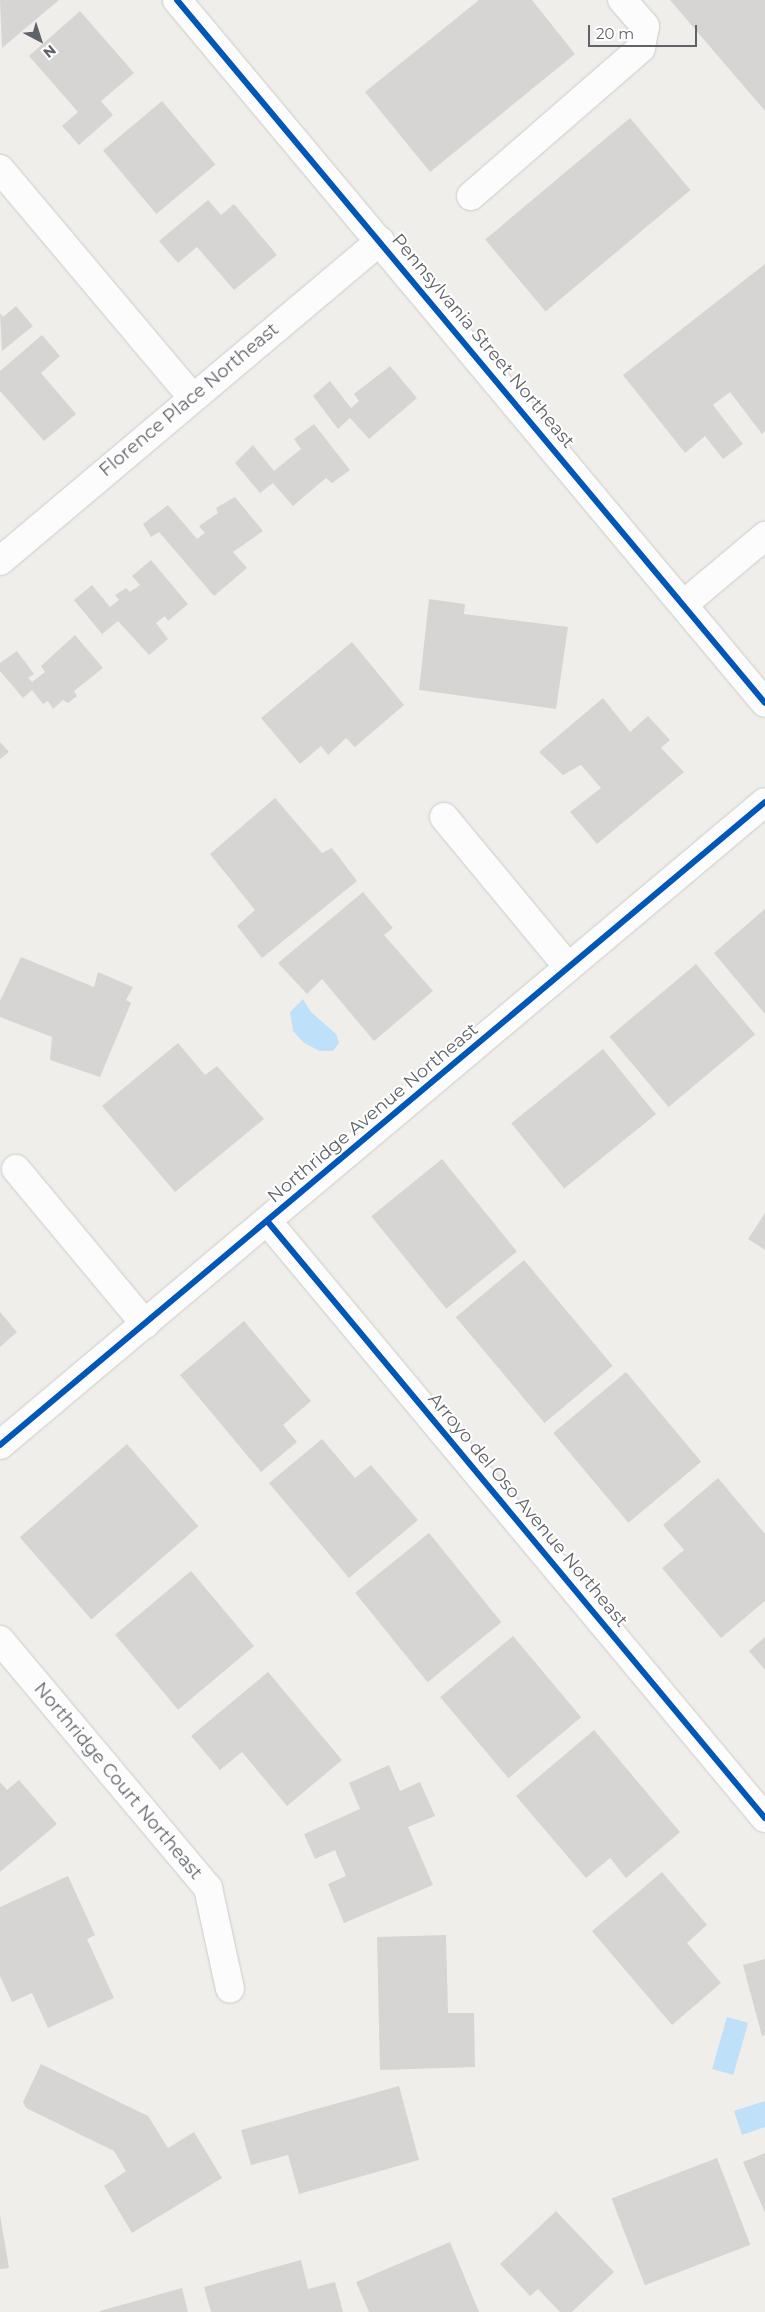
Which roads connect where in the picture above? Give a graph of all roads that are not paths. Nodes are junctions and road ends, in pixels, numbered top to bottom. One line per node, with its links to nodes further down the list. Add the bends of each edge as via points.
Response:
1 (178, 0): 5 (street, Pennsylvania Street Northeast)
2 (622, 0): 4 (street, via 646,26 641,48)
3 (0, 169): 6 (street)
4 (471, 196)
5 (380, 242): 6 (street, Florence Place Northeast); 9 (street, Pennsylvania Street Northeast)
6 (192, 397): 8 (street, Florence Place Northeast)
7 (765, 536): 9 (street)
8 (0, 561)
9 (684, 604): 10 (street, Pennsylvania Street Northeast)
10 (765, 703)
11 (765, 802): 13 (street, Northridge Avenue Northeast)
12 (444, 817): 13 (street)
13 (568, 966): 15 (street, Northridge Avenue Northeast)
14 (16, 1169): 16 (street)
15 (268, 1222): 16 (street, Northridge Avenue Northeast); 19 (street, Arroyo del Oso Avenue Northeast)
16 (145, 1324): 17 (street, Northridge Avenue Northeast)
17 (0, 1445)
18 (0, 1640): 20 (street, Northridge Court Northeast, via 208,1888)
19 (765, 1818)
20 (230, 1989)

